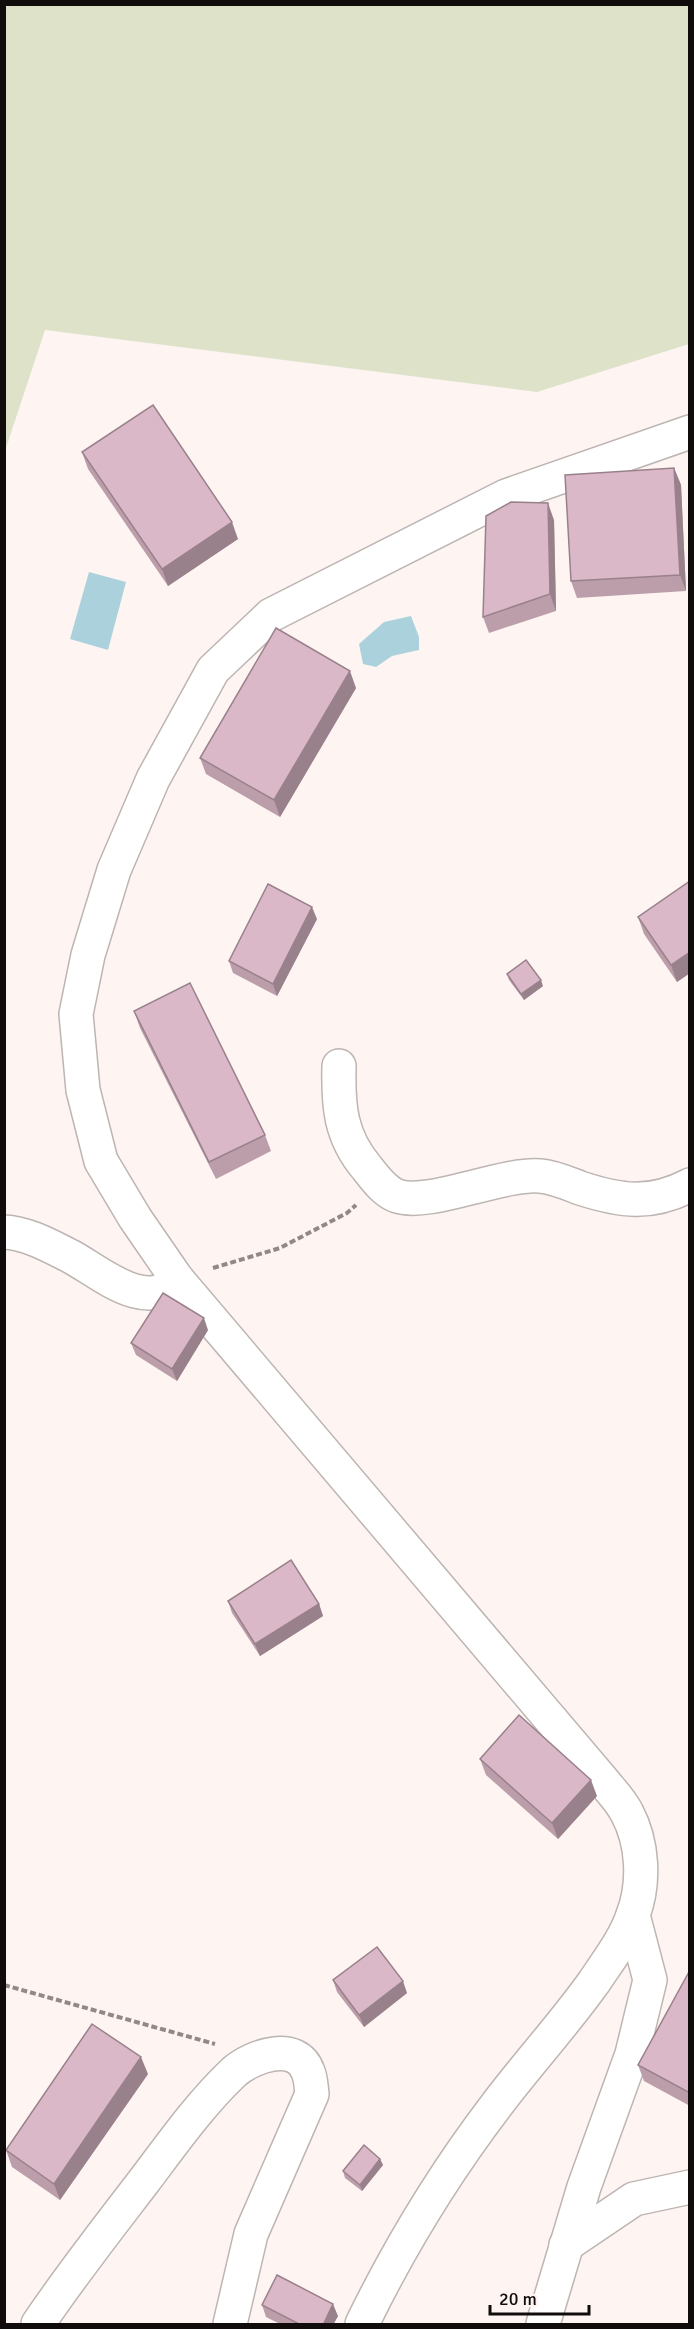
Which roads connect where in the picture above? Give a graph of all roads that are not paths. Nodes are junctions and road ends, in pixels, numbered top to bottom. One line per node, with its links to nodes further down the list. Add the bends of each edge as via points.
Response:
1 (690, 432): 5 (main road, via 506,496 271,615 213,670 153,779 114,870 88,955 76,1014 83,1090 101,1161)
2 (339, 1066): 3 (main road, via 338,1108 345,1130 360,1160 396,1196 417,1199 539,1176 614,1199 672,1194)
3 (690, 1185)
4 (4, 1232): 5 (main road, via 49,1247 118,1286 152,1293 163,1291)
5 (177, 1279): 6 (main road, via 627,1811 638,1839 640,1879)
6 (633, 1915): 8 (main road, via 650,1980 632,2054); 11 (main road, via 612,1957 497,2104 437,2192)
7 (690, 2187): 8 (main road, via 634,2199)
8 (566, 2245): 12 (main road)
9 (38, 2325): 10 (main road, via 186,2126 235,2071 261,2056 295,2056 308,2070 312,2094 251,2234)
10 (230, 2325)
11 (362, 2325)
12 (543, 2325)

